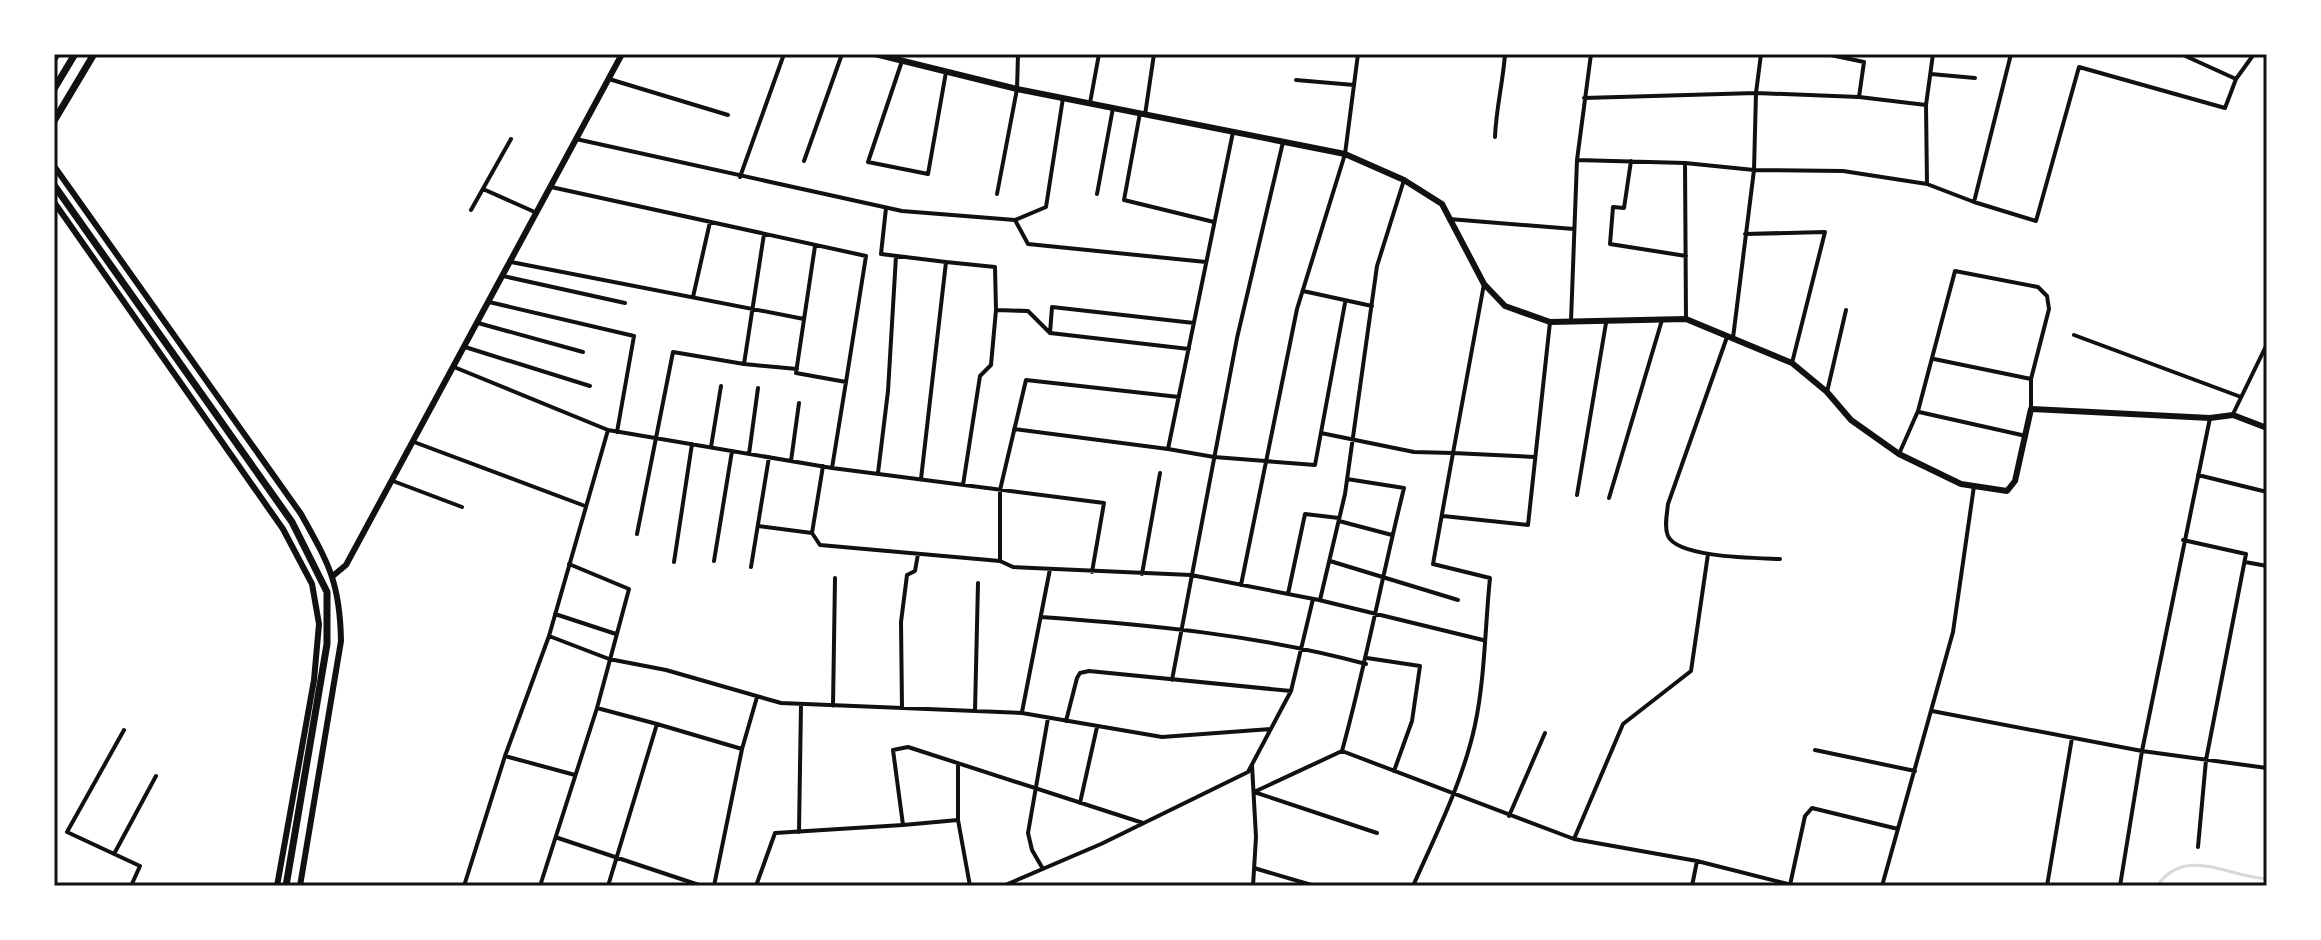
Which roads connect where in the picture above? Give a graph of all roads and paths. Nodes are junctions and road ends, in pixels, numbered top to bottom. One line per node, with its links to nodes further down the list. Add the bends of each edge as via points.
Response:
1 (75, 54): 27 (main road)
2 (94, 54): 38 (main road)
3 (622, 54): 23 (street)
4 (784, 54): 51 (street)
5 (842, 54): 46 (street)
6 (875, 54): 19 (street)
7 (1018, 54): 28 (street)
8 (1099, 54): 33 (street)
9 (1154, 54): 36 (street)
10 (1358, 54): 26 (street)
11 (1505, 54): 40 (street)
12 (1591, 54): 32 (street)
13 (1761, 54): 29 (street)
14 (1826, 54): 30 (street, via 1864,62)
15 (1933, 54): 21 (street)
16 (2011, 54): 60 (street)
17 (2181, 54): 24 (street)
18 (2254, 54): 24 (street)
19 (902, 61): 20 (street); 20 (street, via 868,162 928,174)
20 (946, 72): 28 (street)
21 (1931, 74): 22 (street); 34 (street)
22 (1975, 78)
23 (609, 79): 37 (street); 42 (street)
24 (2236, 79): 60 (street, via 2225,108 2079,67 2036,221)
25 (1296, 80): 26 (street)
26 (1354, 85): 44 (street)
27 (54, 89)
28 (1017, 89): 31 (street); 57 (street)
29 (1756, 93): 30 (street); 32 (street); 50 (street)
30 (1859, 97): 34 (street)
31 (1063, 98): 33 (street); 65 (street, via 1046,207)
32 (1584, 98): 45 (street)
33 (1090, 103): 35 (street)
34 (1926, 105): 53 (street)
35 (1113, 108): 36 (street); 58 (street)
36 (1142, 114): 39 (street); 67 (street, via 1124,200)
37 (728, 115)
38 (54, 121)
39 (1233, 132): 43 (street); 67 (street)
40 (1495, 137)
41 (511, 139): 56 (street)
42 (576, 139): 51 (street); 55 (street)
43 (1283, 142): 44 (street); 138 (street)
44 (1345, 154): 52 (street); 79 (street)
45 (1577, 160): 47 (street); 68 (street)
46 (804, 161)
47 (1631, 161): 48 (street); 73 (street, via 1624,208 1613,207 1610,244)
48 (1685, 163): 50 (street); 73 (street)
49 (54, 166): 179 (street, via 301,514)
50 (1754, 170): 53 (street, via 1843,171); 70 (street)
51 (740, 177): 61 (street)
52 (1404, 180): 64 (street, via 1442,204); 84 (street, via 1377,266)
53 (1927, 184): 60 (street)
54 (54, 185): 252 (main road, via 292,522 327,592 327,644)
55 (551, 187): 63 (street); 66 (street)
56 (483, 189): 62 (street); 63 (street)
57 (997, 194)
58 (1097, 194)
59 (54, 202): 184 (street, via 283,529)
60 (1974, 202)
61 (886, 208): 65 (street); 72 (street, via 881,254)
62 (471, 210)
63 (537, 213): 74 (street)
64 (1449, 219): 68 (street); 78 (street)
65 (1015, 220): 76 (street, via 1028,244)
66 (710, 222): 69 (street); 80 (street)
67 (1214, 222): 76 (street)
68 (1574, 229): 91 (street)
69 (764, 234): 71 (street); 85 (street)
70 (1745, 234): 98 (street); 104 (street, via 1825,232)
71 (815, 245): 89 (street); 109 (street, via 866,256)
72 (896, 256): 75 (street); 145 (street)
73 (1687, 256): 90 (street)
74 (511, 262): 77 (street); 80 (street)
75 (946, 262): 86 (street, via 995,267); 147 (street)
76 (1206, 262): 94 (street)
77 (503, 276): 81 (street); 82 (street)
78 (1484, 284): 92 (street, via 1505,306); 134 (street)
79 (1303, 291): 83 (street); 140 (street)
80 (693, 297): 85 (street)
81 (489, 302): 93 (street); 124 (street, via 634,336)
82 (625, 303)
83 (1345, 303): 84 (street); 125 (street)
84 (1372, 306): 128 (street)
85 (754, 310): 89 (street); 105 (street)
86 (996, 310): 96 (street, via 1028,311); 150 (street, via 991,365 980,376)
87 (1846, 310): 113 (street)
88 (1663, 318): 90 (street); 95 (street); 155 (street)
89 (804, 319): 107 (street)
90 (1686, 319): 98 (street)
91 (1571, 321): 92 (street); 95 (street)
92 (1550, 322): 139 (street)
93 (478, 323): 100 (street); 102 (street)
94 (1194, 323): 96 (street, via 1052,307); 101 (street)
95 (1606, 323): 154 (street)
96 (1050, 333): 101 (street)
97 (2074, 335): 115 (street)
98 (1730, 336): 104 (street); 166 (street, via 1668,504 1670,540)
99 (2267, 344): 115 (street)
100 (465, 347): 106 (street); 110 (street)
101 (1189, 349): 114 (street)
102 (583, 352)
103 (1934, 359): 108 (street); 108 (street, via 1955,271 2038,287 2047,296 2049,309); 118 (street)
104 (1792, 363): 113 (street)
105 (744, 364): 107 (street); 127 (street, via 673,352)
106 (454, 367): 123 (street); 129 (street)
107 (797, 369): 109 (street, via 796,373)
108 (2031, 379): 117 (street)
109 (846, 382): 143 (street)
110 (590, 386)
111 (721, 386): 131 (street)
112 (758, 388): 135 (street)
113 (1827, 392): 136 (street, via 1851,420)
114 (1179, 397): 122 (street, via 1026,380); 132 (street)
115 (2241, 397): 119 (street)
116 (799, 403): 141 (street)
117 (2031, 409): 120 (street); 126 (street)
118 (1918, 411): 126 (street); 136 (street)
119 (2233, 415): 120 (street); 121 (street)
120 (2210, 418): 146 (street)
121 (2267, 428)
122 (1014, 429): 132 (street); 152 (street)
123 (608, 430): 124 (street); 156 (street)
124 (617, 432): 127 (street)
125 (1321, 433): 128 (street); 140 (street, via 1315,465)
126 (2026, 436): 151 (street, via 2015,481 2007,491)
127 (659, 439): 130 (street); 162 (street)
128 (1354, 439): 134 (street, via 1414,452); 148 (street)
129 (414, 442): 149 (street); 156 (street)
130 (692, 444): 131 (street); 171 (street)
131 (711, 447): 133 (street)
132 (1168, 449): 138 (street)
133 (732, 451): 135 (street); 168 (street)
134 (1453, 453): 139 (street); 158 (street)
135 (749, 454): 137 (street)
136 (1899, 454): 151 (street)
137 (769, 457): 141 (street); 160 (street)
138 (1214, 457): 140 (street); 180 (street)
139 (1535, 457): 158 (street, via 1528,525)
140 (1268, 460): 185 (street)
141 (791, 461): 142 (street)
142 (823, 466): 143 (street); 161 (street)
143 (832, 468): 145 (street)
144 (1160, 473): 178 (street)
145 (878, 474): 147 (street)
146 (2198, 475): 153 (street); 164 (street)
147 (921, 479): 150 (street)
148 (1347, 479): 159 (street); 163 (street, via 1404,488)
149 (393, 481): 157 (street); 179 (street, via 346,565)
150 (963, 485): 152 (street)
151 (1974, 486): 207 (street, via 1953,632)
152 (1000, 490): 169 (street); 177 (street, via 1104,503)
153 (2267, 492)
154 (1577, 495)
155 (1609, 498)
156 (585, 506): 173 (street)
157 (462, 507)
158 (1442, 516): 195 (street, via 1433,564 1490,578)
159 (1339, 519): 163 (street); 170 (street); 186 (street, via 1305,514)
160 (758, 526): 161 (street); 175 (street)
161 (812, 533): 165 (street, via 820,545)
162 (637, 534)
163 (1392, 535): 181 (street)
164 (2183, 540): 172 (street, via 2246,554); 220 (street)
165 (918, 554): 169 (street); 205 (street, via 902,602)
166 (1708, 554): 167 (street); 242 (street, via 1691,671 1623,724)
167 (1780, 559)
168 (714, 561)
169 (1000, 561): 176 (street)
170 (1329, 561): 181 (street); 187 (street)
171 (674, 562)
172 (2245, 562): 174 (street); 222 (street)
173 (569, 564): 189 (street); 193 (street, via 629,589)
174 (2267, 566)
175 (751, 567)
176 (1050, 569): 177 (street); 191 (street)
177 (1092, 572): 178 (street)
178 (1142, 574): 180 (street)
179 (334, 575): 184 (street); 253 (street, via 341,641)
180 (1191, 575): 185 (street); 192 (street)
181 (1382, 577): 188 (street); 190 (street)
182 (835, 578): 203 (street)
183 (978, 583): 206 (street)
184 (312, 584): 251 (street, via 319,624 314,680)
185 (1241, 585): 186 (street)
186 (1288, 594): 187 (street)
187 (1316, 600): 190 (street); 196 (street)
188 (1458, 600)
189 (555, 614): 193 (street); 194 (street)
190 (1375, 614): 195 (street); 198 (street)
191 (1041, 617): 192 (street); 208 (street)
192 (1182, 628): 196 (street); 199 (street)
193 (616, 634): 197 (street)
194 (549, 636): 197 (street); 221 (street)
195 (1483, 640): 232 (street, via 1475,722)
196 (1302, 646): 198 (street); 200 (street)
197 (609, 659): 201 (street); 204 (street)
198 (1366, 661): 219 (street); 226 (street, via 1420,666 1412,721)
199 (1172, 680): 200 (street); 210 (street, via 1080,673)
200 (1291, 691): 213 (street)
201 (757, 697): 202 (street); 217 (street)
202 (801, 704): 203 (street); 239 (street)
203 (833, 706): 205 (street)
204 (597, 708): 211 (street); 228 (street)
205 (902, 708): 206 (street)
206 (975, 711): 208 (street)
207 (1932, 711): 216 (street); 227 (street)
208 (1022, 713): 209 (street)
209 (1048, 718): 210 (street); 230 (street)
210 (1066, 721): 212 (street)
211 (657, 724): 217 (street); 245 (street)
212 (1097, 727): 213 (street, via 1173,738); 233 (street)
213 (1271, 729): 224 (street)
214 (124, 730): 244 (street, via 67,832)
215 (1545, 733): 234 (street)
216 (2072, 738): 220 (street); 269 (street)
217 (742, 749): 258 (street)
218 (1815, 750): 227 (street)
219 (1342, 751): 226 (street); 231 (street)
220 (2142, 751): 222 (street); 270 (street)
221 (505, 756): 228 (street); 254 (street)
222 (2206, 760): 225 (street); 243 (street)
223 (958, 763): 230 (street); 235 (street); 237 (street, via 908,747 893,750)
224 (1252, 764): 231 (street); 236 (street, via 1248,772)
225 (2267, 768)
226 (1394, 771): 232 (street)
227 (1916, 771): 238 (street)
228 (575, 775): 241 (street)
229 (156, 776): 244 (street)
230 (1036, 789): 233 (street); 248 (street, via 1028,833)
231 (1254, 792): 240 (street); 247 (street)
232 (1453, 795): 234 (street); 266 (street)
233 (1080, 803): 236 (street)
234 (1509, 816): 242 (street)
235 (958, 820): 237 (street); 262 (street)
236 (1143, 823): 248 (street)
237 (903, 825): 239 (street)
238 (1898, 829): 249 (street, via 1812,808 1805,816); 268 (street)
239 (799, 832): 259 (street, via 775,833)
240 (1377, 833)
241 (558, 838): 245 (street); 255 (street)
242 (1574, 839): 246 (street)
243 (2198, 847)
244 (114, 854): 250 (street, via 140,866)
245 (617, 858): 256 (street); 257 (street)
246 (1697, 861): 249 (street); 267 (street)
247 (1254, 868): 264 (street); 265 (street)
248 (1043, 869): 263 (street)
249 (1793, 885)
250 (131, 886)
251 (277, 886)
252 (286, 886)
253 (300, 886)
254 (464, 886)
255 (540, 886)
256 (608, 886)
257 (702, 886)
258 (714, 886)
259 (756, 886)
260 (884, 886): 261 (street)
261 (901, 886)
262 (970, 886)
263 (1003, 886)
264 (1253, 886)
265 (1315, 886)
266 (1413, 886)
267 (1692, 886)
268 (1882, 886)
269 (2047, 886)
270 (2120, 886)

